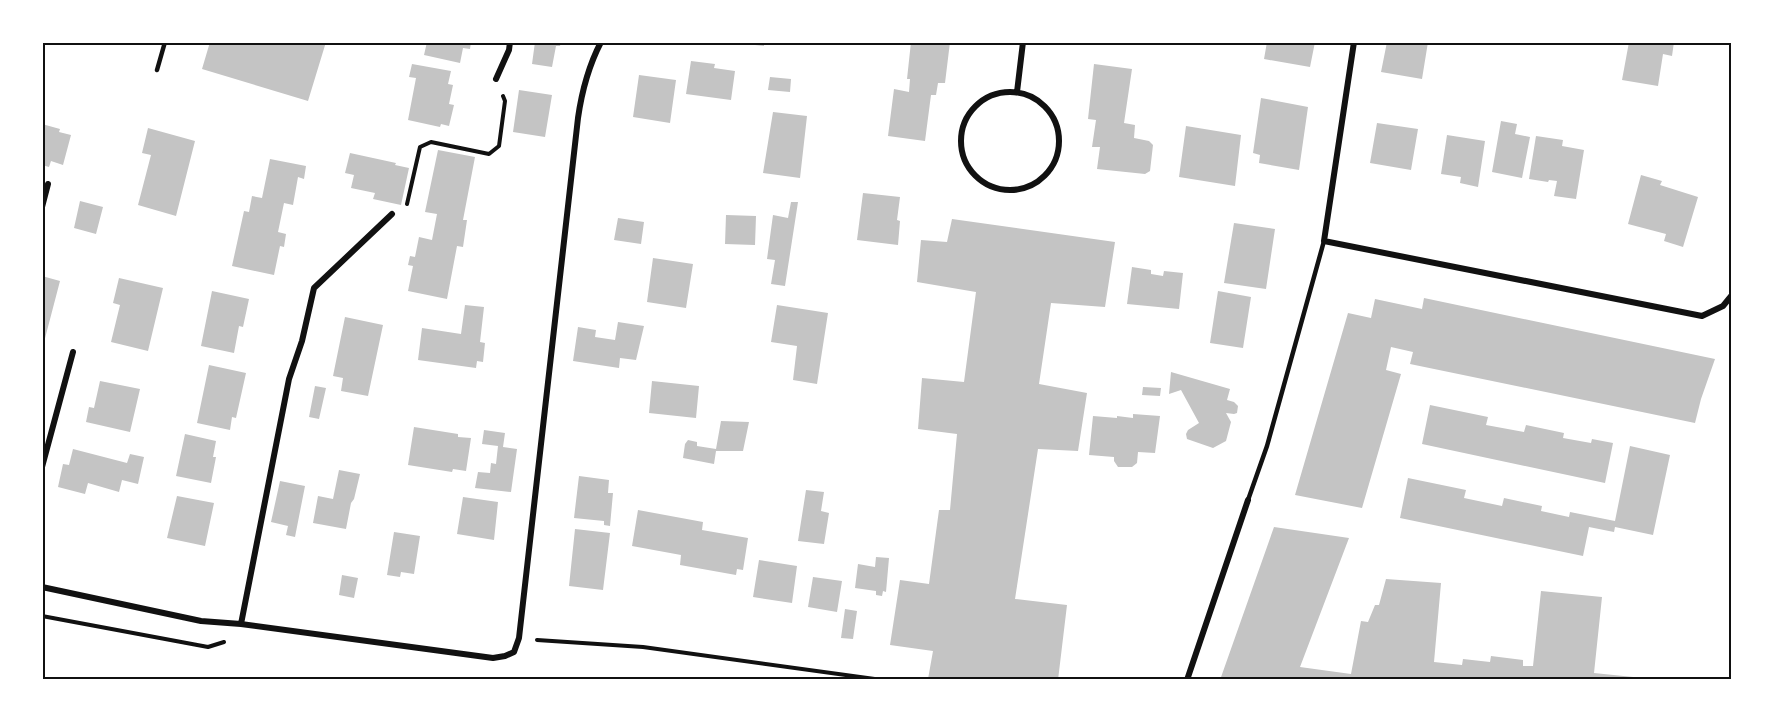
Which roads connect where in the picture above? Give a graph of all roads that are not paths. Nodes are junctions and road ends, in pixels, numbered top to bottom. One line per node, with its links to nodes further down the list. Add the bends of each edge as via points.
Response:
1 (165, 42): 6 (lane)
2 (510, 42): 7 (street)
3 (601, 42): 18 (street, via 582,88 519,638 514,652 493,658)
4 (1023, 42): 8 (street)
5 (1354, 42): 12 (street)
6 (157, 70)
7 (496, 79)
8 (1017, 92): 8 (street, via 980,102 965,120 961,136 968,166 978,178 1007,189 1036,182 1047,172 1059,145 1053,117 1043,105)
9 (48, 184): 10 (street)
10 (42, 207)
11 (392, 214): 18 (street, via 314,288 289,379)
12 (1324, 241): 13 (street, via 1702,316 1723,306); 16 (lane, via 1267,446)
13 (1732, 295)
14 (73, 352): 15 (street)
15 (42, 467)
16 (1248, 500): 19 (street)
17 (42, 587): 18 (street, via 201,621)
18 (241, 624)
19 (1187, 680)

